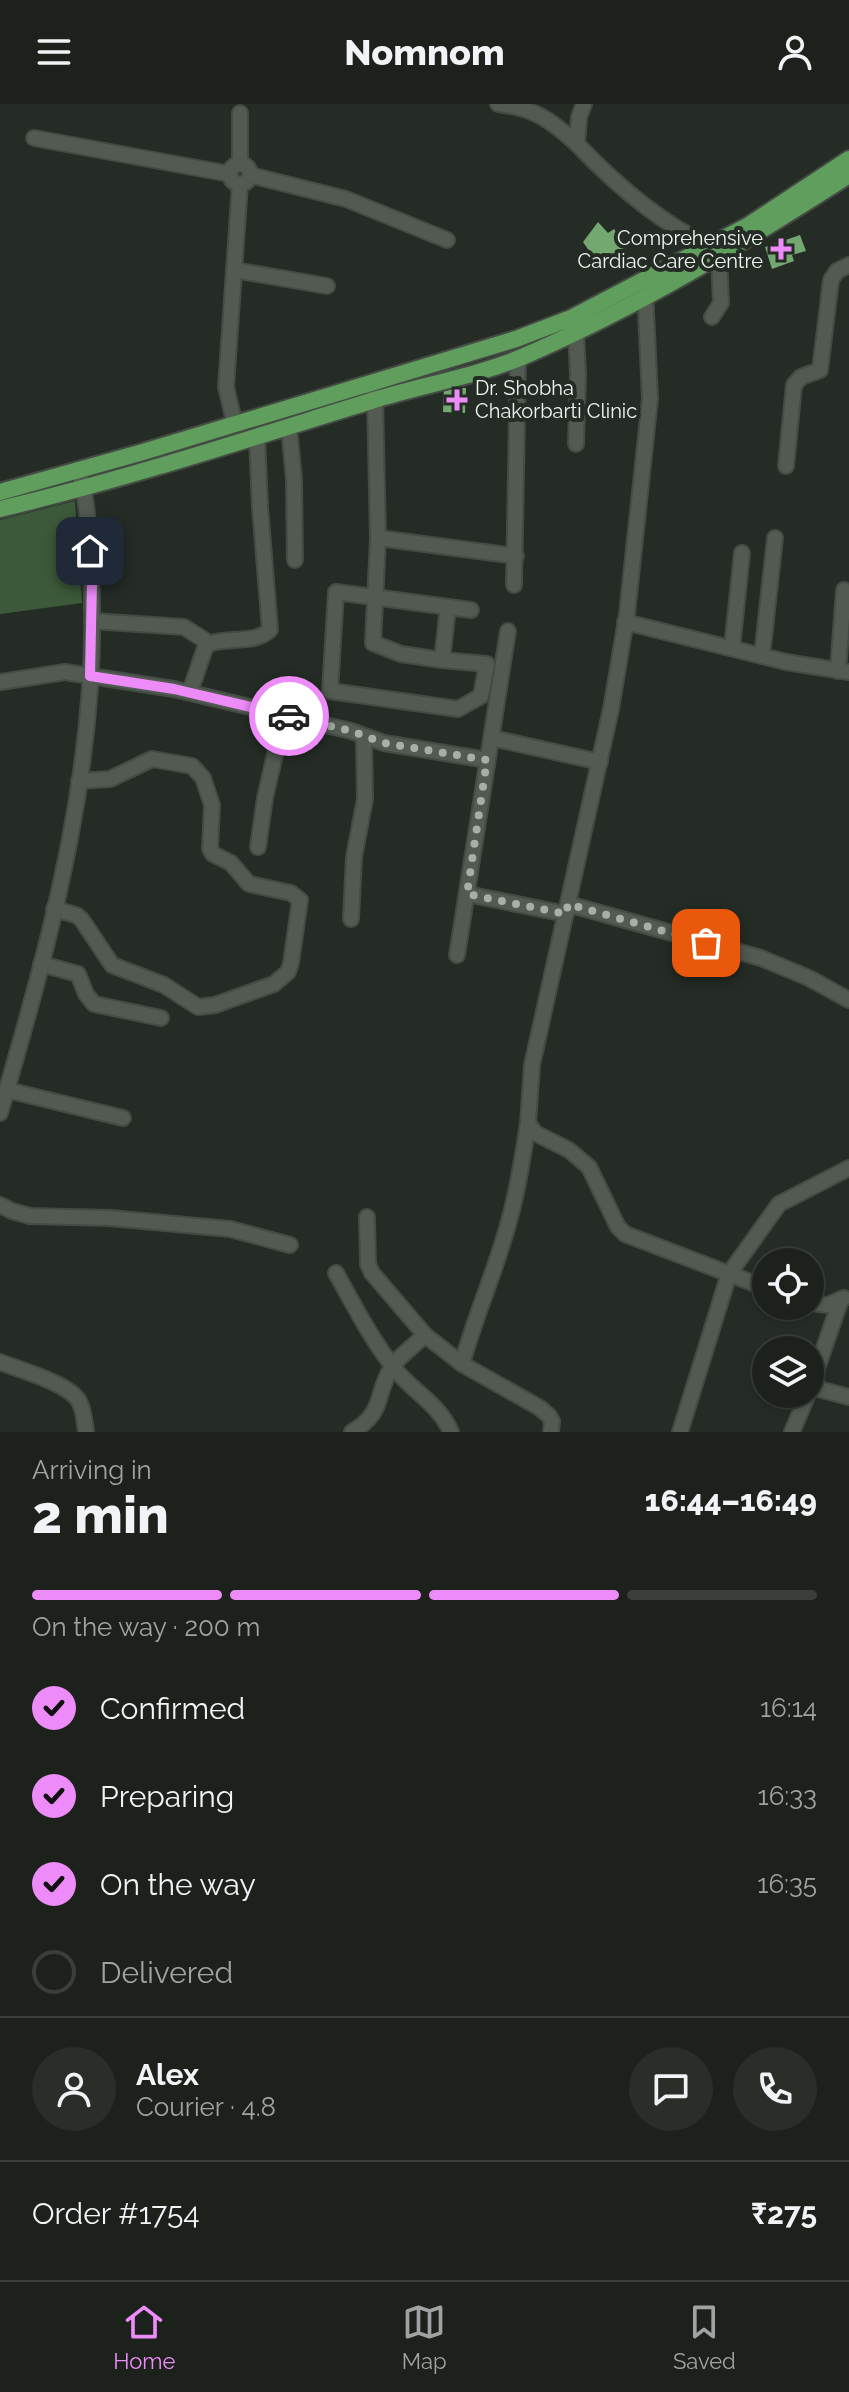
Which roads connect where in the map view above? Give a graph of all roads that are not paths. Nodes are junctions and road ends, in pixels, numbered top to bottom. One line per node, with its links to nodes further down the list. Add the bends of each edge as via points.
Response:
1 (498, 104): 5 (street, via 552,120)
2 (584, 104): 5 (street)
3 (240, 113): 7 (street)
4 (34, 138): 7 (street)
5 (577, 144): 10 (street, via 610,179)
6 (849, 159): 10 (main road)
7 (240, 174): 9 (street, via 346,199); 12 (street)
8 (849, 175): 10 (main road)
9 (447, 240)
10 (714, 252): 13 (main road); 15 (main road); 16 (street, via 721,303)
11 (849, 265): 24 (street, via 831,280 820,370 794,385)
12 (234, 270): 14 (street); 20 (street, via 226,387)
13 (644, 281): 15 (street); 19 (main road, via 571,318)
14 (327, 286)
15 (646, 299): 17 (main road); 40 (street, via 650,399)
16 (712, 317)
17 (576, 333): 18 (main road); 23 (street)
18 (518, 359): 19 (main road); 32 (street)
19 (374, 391): 20 (main road); 21 (main road); 29 (street)
20 (235, 425): 25 (main road)
21 (289, 427): 22 (main road); 33 (street)
22 (257, 437): 26 (main road); 42 (street, via 270,630)
23 (576, 444)
24 (786, 466)
25 (78, 470): 26 (street); 27 (main road)
26 (85, 489): 28 (main road); 39 (street)
27 (0, 492)
28 (0, 509)
29 (378, 538): 32 (street); 36 (street)
30 (775, 538): 44 (street)
31 (742, 553): 43 (street)
32 (516, 556): 34 (street)
33 (295, 560)
34 (514, 585)
35 (844, 590): 46 (street)
36 (374, 597): 37 (street); 45 (street, via 375,646); 45 (street, via 336,592 330,691 458,709 481,696 487,664)
37 (448, 607): 38 (street); 45 (street)
38 (471, 610)
39 (92, 621): 42 (street, via 184,627); 47 (street)
40 (625, 622): 43 (street); 54 (street)
41 (508, 631): 52 (street)
42 (209, 643): 49 (street)
43 (732, 648): 44 (street)
44 (762, 656): 46 (street)
45 (442, 660)
46 (844, 672)
47 (90, 676): 48 (street, via 65,672); 49 (street); 55 (street)
48 (0, 682)
49 (190, 692): 50 (street)
50 (284, 715): 51 (street); 56 (street)
51 (364, 737): 53 (street); 60 (street, via 365,799 354,857)
52 (492, 738): 53 (street); 54 (street)
53 (487, 760): 57 (street)
54 (600, 762): 59 (street)
55 (79, 781): 58 (street); 58 (street, via 110,779 152,759 185,763 198,771 212,805 213,854 231,863 249,884 300,900 291,963 274,984 198,1007 172,989 112,965 82,920)
56 (258, 847)
57 (467, 894): 59 (street); 61 (street)
58 (54, 909): 62 (street)
59 (567, 909): 63 (street, via 761,958); 68 (street, via 532,1065)
60 (351, 919)
61 (457, 955)
62 (41, 964): 64 (street, via 78,974 94,1004); 65 (street)
63 (849, 1000)
64 (161, 1018)
65 (7, 1090): 66 (street); 67 (street)
66 (0, 1113)
67 (123, 1118)
68 (528, 1123): 74 (street, via 535,1133 589,1167 625,1234); 81 (street, via 508,1225)
69 (849, 1168): 74 (street, via 779,1204)
70 (0, 1205): 72 (street, via 30,1216 230,1229)
71 (367, 1217): 78 (street, via 372,1273)
72 (290, 1245)
73 (336, 1273): 82 (street)
74 (729, 1274): 75 (street); 90 (street)
75 (752, 1283)
76 (845, 1298): 77 (street); 79 (street)
77 (824, 1305)
78 (425, 1335): 81 (street); 82 (street)
79 (824, 1353)
80 (0, 1362): 87 (street, via 72,1394)
81 (462, 1364): 89 (street, via 540,1408 552,1421)
82 (393, 1366): 86 (street, via 375,1412); 88 (street, via 438,1408)
83 (824, 1393): 84 (street)
84 (849, 1397)
85 (802, 1408): 91 (street)
86 (360, 1430)
87 (86, 1432)
88 (451, 1432)
89 (551, 1432)
90 (680, 1432)
91 (792, 1432)

